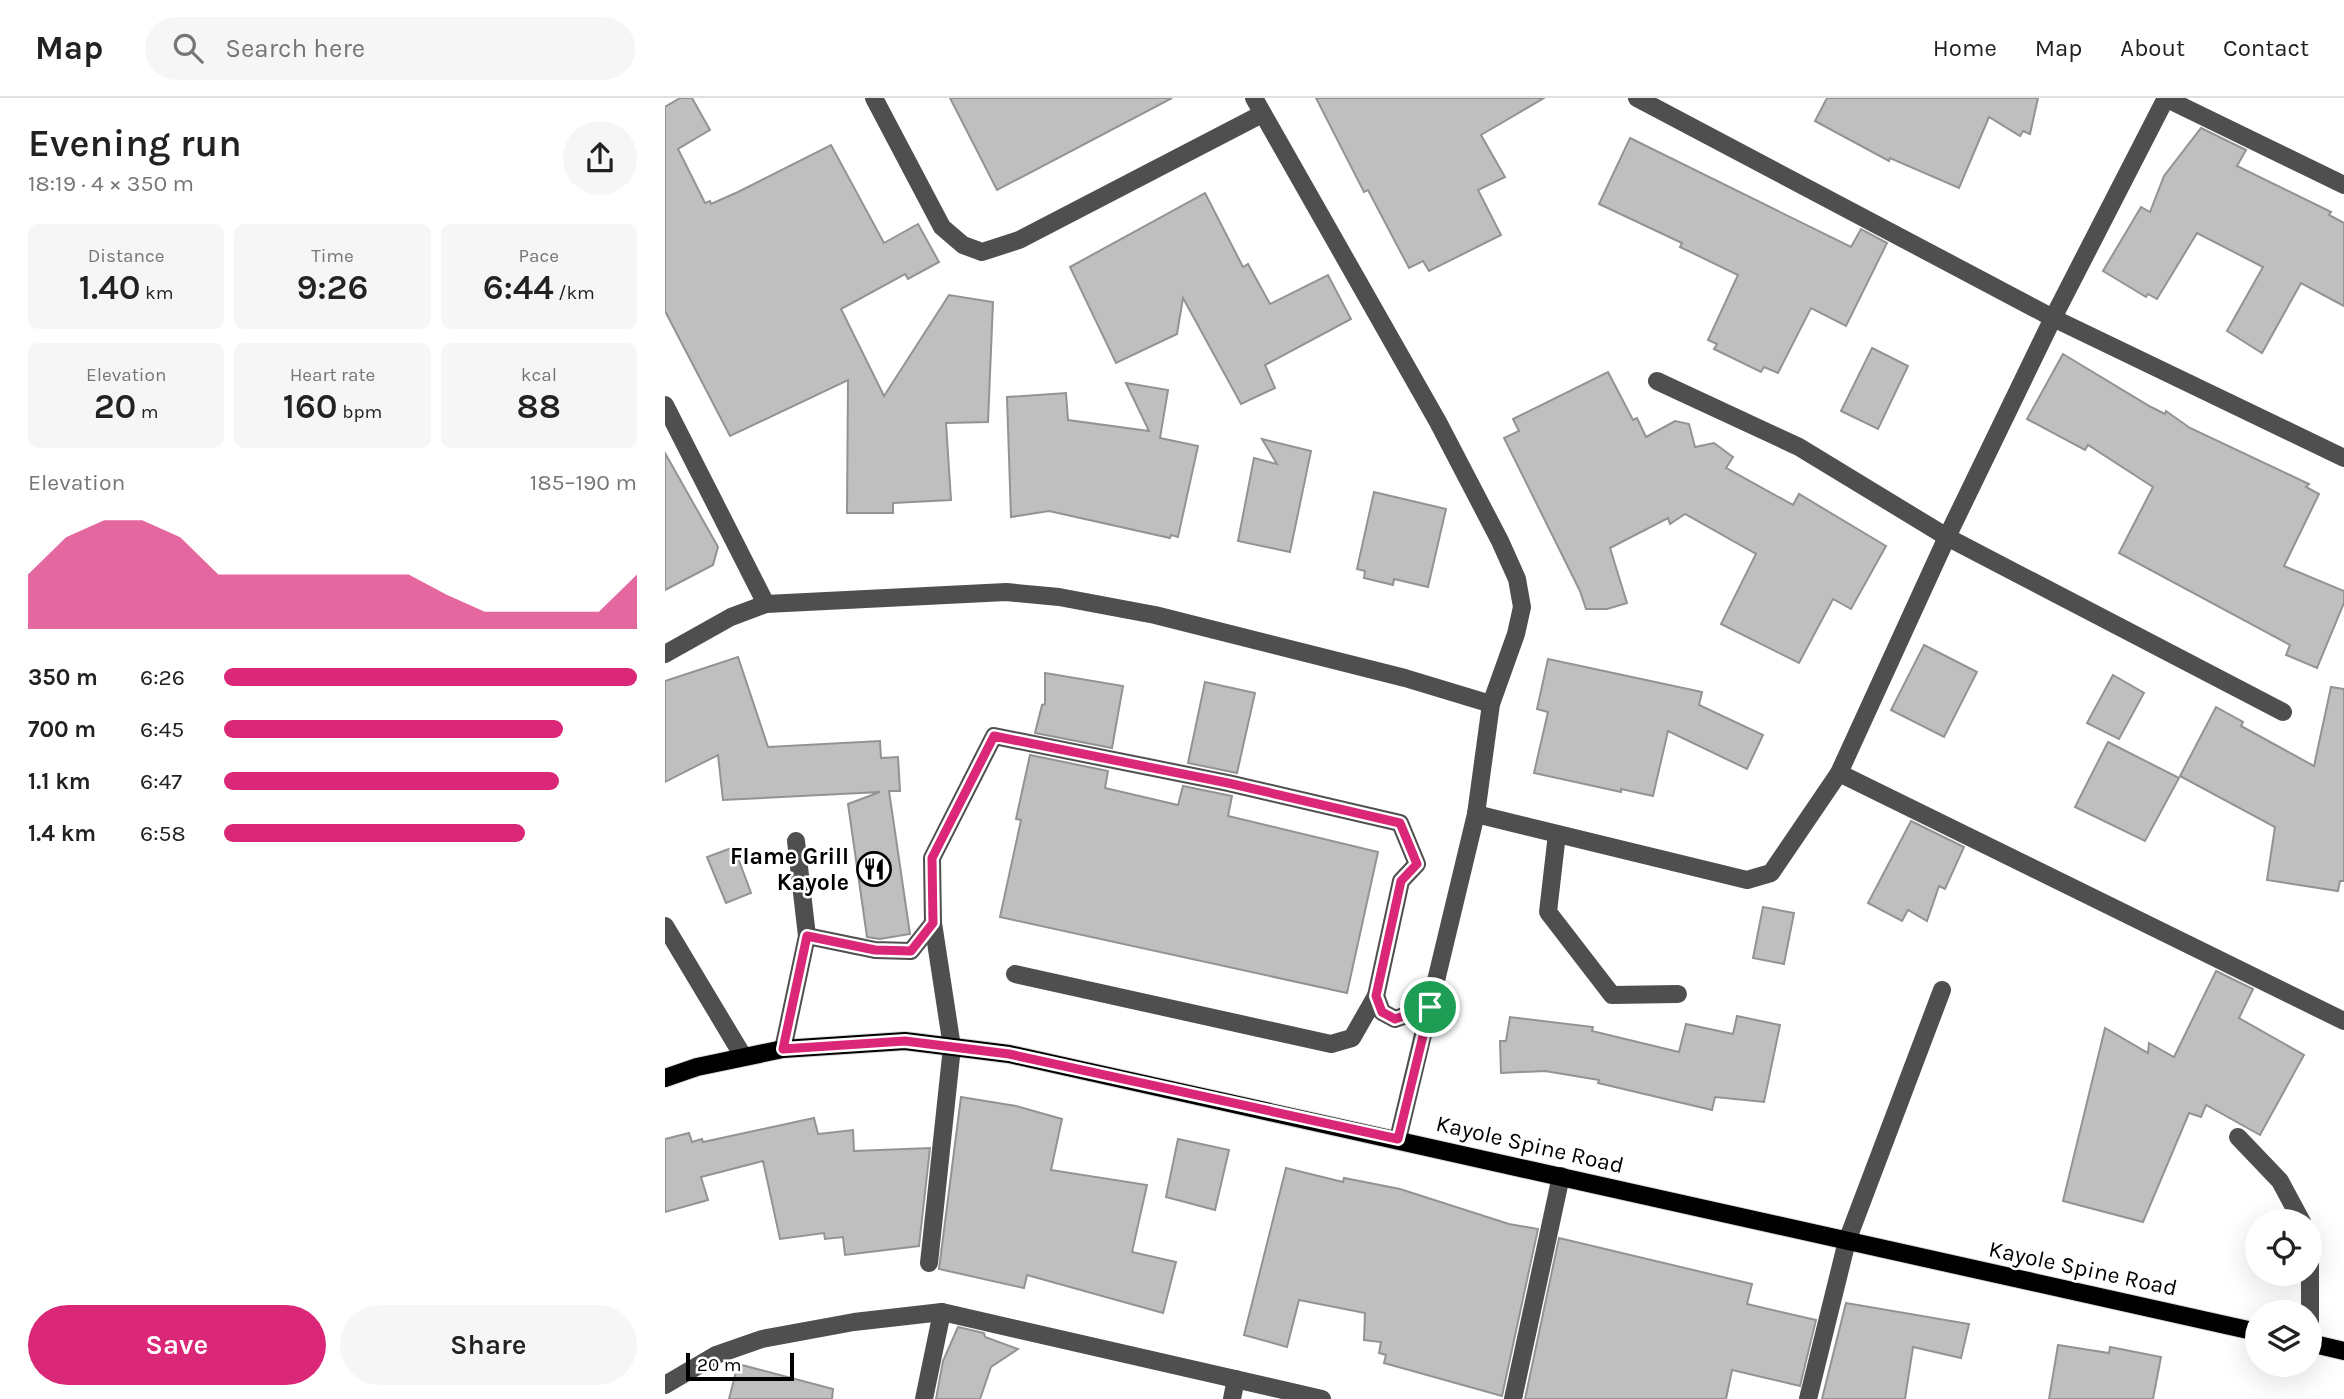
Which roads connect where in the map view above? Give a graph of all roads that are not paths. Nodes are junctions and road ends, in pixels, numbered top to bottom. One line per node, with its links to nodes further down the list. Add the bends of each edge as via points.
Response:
1 (874, 98): 4 (street, via 942,227 963,245 982,252 1019,240)
2 (1637, 98): 6 (street)
3 (2166, 98): 5 (street); 6 (street)
4 (1258, 106): 13 (street, via 1438,422 1517,579 1522,607)
5 (2344, 186)
6 (2053, 318): 9 (street); 10 (street)
7 (1657, 381): 10 (street, via 1799,447)
8 (665, 404): 11 (street)
9 (2344, 458)
10 (1947, 537): 14 (street); 15 (street)
11 (766, 604): 12 (street, via 731,617); 13 (street, via 1006,592 1059,597 1155,615)
12 (665, 654)
13 (1491, 704): 16 (street)
14 (2283, 712)
15 (1839, 773): 17 (street, via 1771,873 1747,880); 27 (street)
16 (1476, 814): 17 (street); 26 (street)
17 (1557, 834): 24 (street, via 1548,912 1612,995)
18 (796, 841): 21 (street)
19 (933, 923): 21 (street, via 911,951 875,950); 25 (street, via 932,858 994,736 1400,823 1417,864 1401,881); 28 (street)
20 (665, 926): 30 (street)
21 (807, 936): 29 (street)
22 (1015, 974): 25 (street, via 1331,1044 1352,1038)
23 (1942, 990): 36 (street)
24 (1678, 994)
25 (1376, 996): 26 (street, via 1382,1012 1395,1019)
26 (1430, 1007): 33 (street)
27 (2344, 1021)
28 (952, 1047): 29 (main road, Kayole Spine Road, via 905,1041); 33 (main road, Kayole Spine Road, via 1009,1054); 37 (street)
29 (783, 1049): 30 (main road, Kayole Spine Road)
30 (743, 1056): 31 (main road, Kayole Spine Road)
31 (665, 1078)
32 (2238, 1138): 35 (street, via 2280,1181)
33 (1398, 1139): 34 (main road, Kayole Spine Road)
34 (1561, 1176): 36 (main road, Kayole Spine Road); 47 (street)
35 (2295, 1209)
36 (1847, 1241): 39 (main road, Kayole Spine Road); 48 (street)
37 (929, 1263)
38 (943, 1312): 42 (street); 43 (street, via 762,1339 716,1355); 44 (street)
39 (2245, 1329)
40 (2322, 1346): 41 (main road)
41 (2344, 1351)
42 (1236, 1379): 45 (street); 46 (street)
43 (665, 1385)
44 (924, 1399)
45 (1232, 1399)
46 (1322, 1399)
47 (1513, 1399)
48 (1808, 1399)

